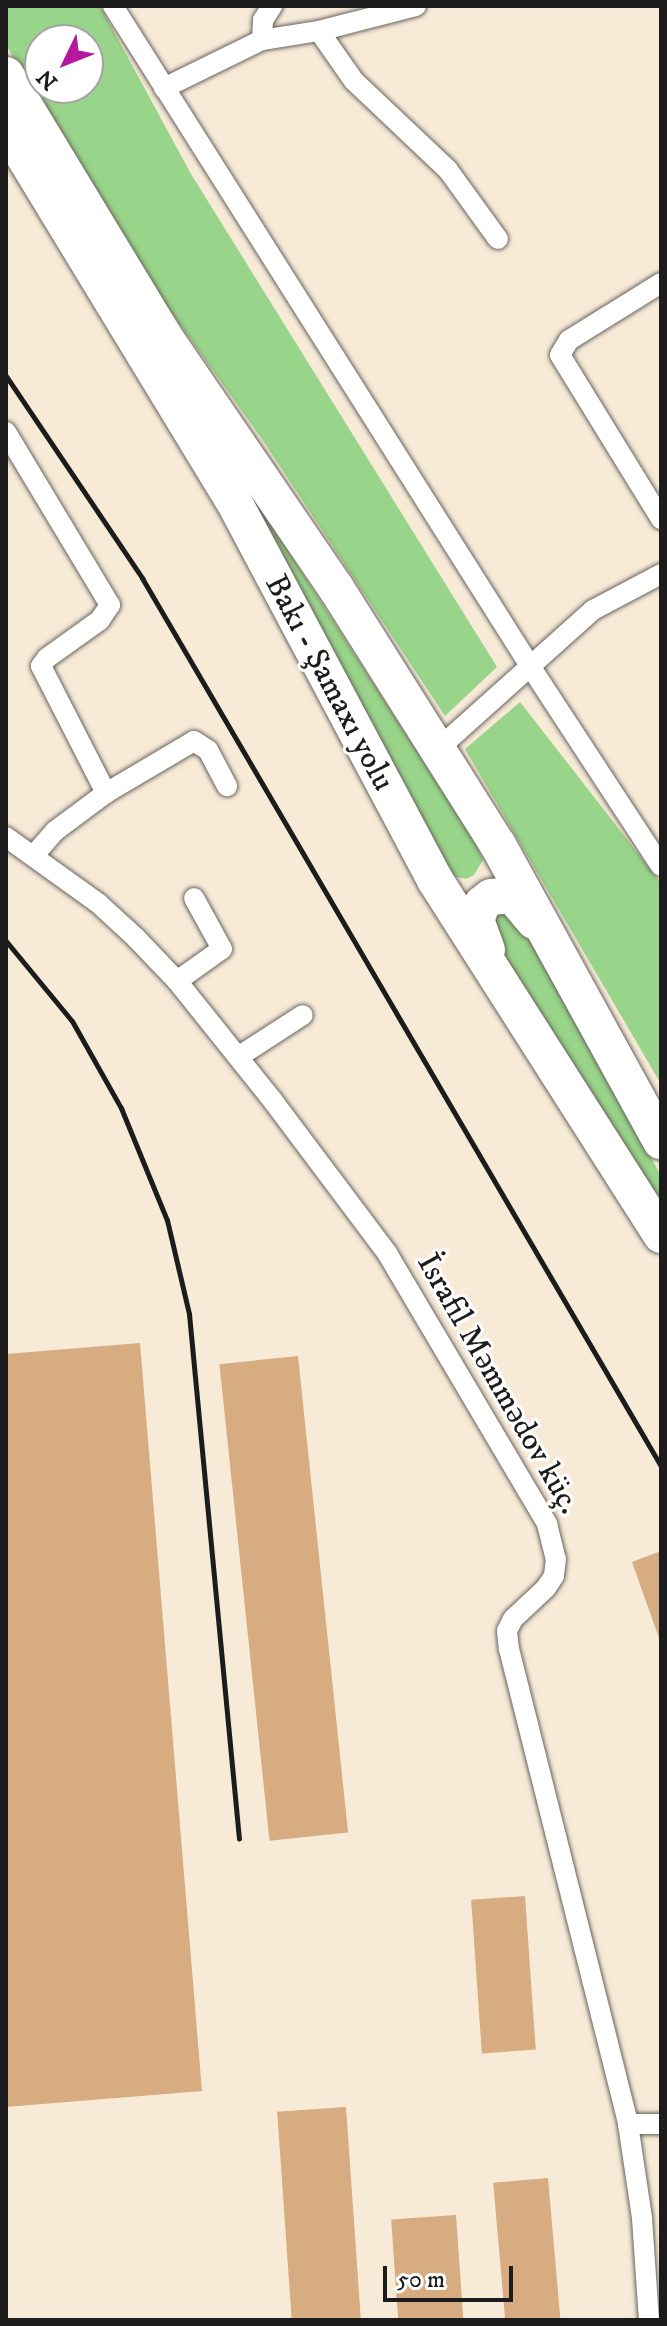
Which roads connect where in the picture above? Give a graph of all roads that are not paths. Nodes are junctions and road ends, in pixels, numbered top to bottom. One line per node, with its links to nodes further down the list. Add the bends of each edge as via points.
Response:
1 (113, 6): 7 (street)
2 (272, 6): 5 (street, via 263,20)
3 (416, 6): 4 (street)
4 (319, 31): 5 (street); 9 (street, via 354,81 448,170)
5 (262, 40): 7 (street)
6 (6, 75): 15 (highway, Bakı - Şamaxı yolu, via 164,336)
7 (164, 88): 14 (street)
8 (10, 145): 18 (highway, Bakı - Şamaxı yolu, via 232,498)
9 (498, 239)
10 (661, 283): 12 (street, via 569,340 560,355)
11 (6, 432): 17 (street, via 110,605 100,620 41,666)
12 (661, 519)
13 (659, 579): 14 (street, via 593,610)
14 (530, 666): 15 (street); 21 (street)
15 (446, 761): 18 (highway, via 492,860 493,869 482,884 459,890 450,883); 24 (highway, Bakı - Şamaxı yolu)
16 (227, 786): 17 (street, via 208,750 194,741)
17 (106, 793): 20 (street, via 55,831)
18 (396, 810): 26 (highway, Bakı - Şamaxı yolu)
19 (6, 837): 20 (street, İsrafil Məmmədov küç.)
20 (34, 855): 23 (street, İsrafil Məmmədov küç., via 98,903)
21 (661, 866)
22 (194, 898): 23 (street, via 222,949)
23 (177, 981): 27 (street, İsrafil Məmmədov küç.)
24 (586, 999): 26 (highway, via 521,901 512,895 491,897 478,910 477,929); 28 (highway, Bakı - Şamaxı yolu)
25 (303, 1015): 27 (street)
26 (526, 1027): 29 (highway, Bakı - Şamaxı yolu)
27 (238, 1057): 30 (street, İsrafil Məmmədov küç., via 387,1253 551,1533 554,1576 513,1619 507,1631 509,1649)
28 (661, 1139)
29 (661, 1235)
30 (628, 2124): 31 (street); 32 (street, İsrafil Məmmədov küç.)
31 (661, 2124)
32 (649, 2320)

